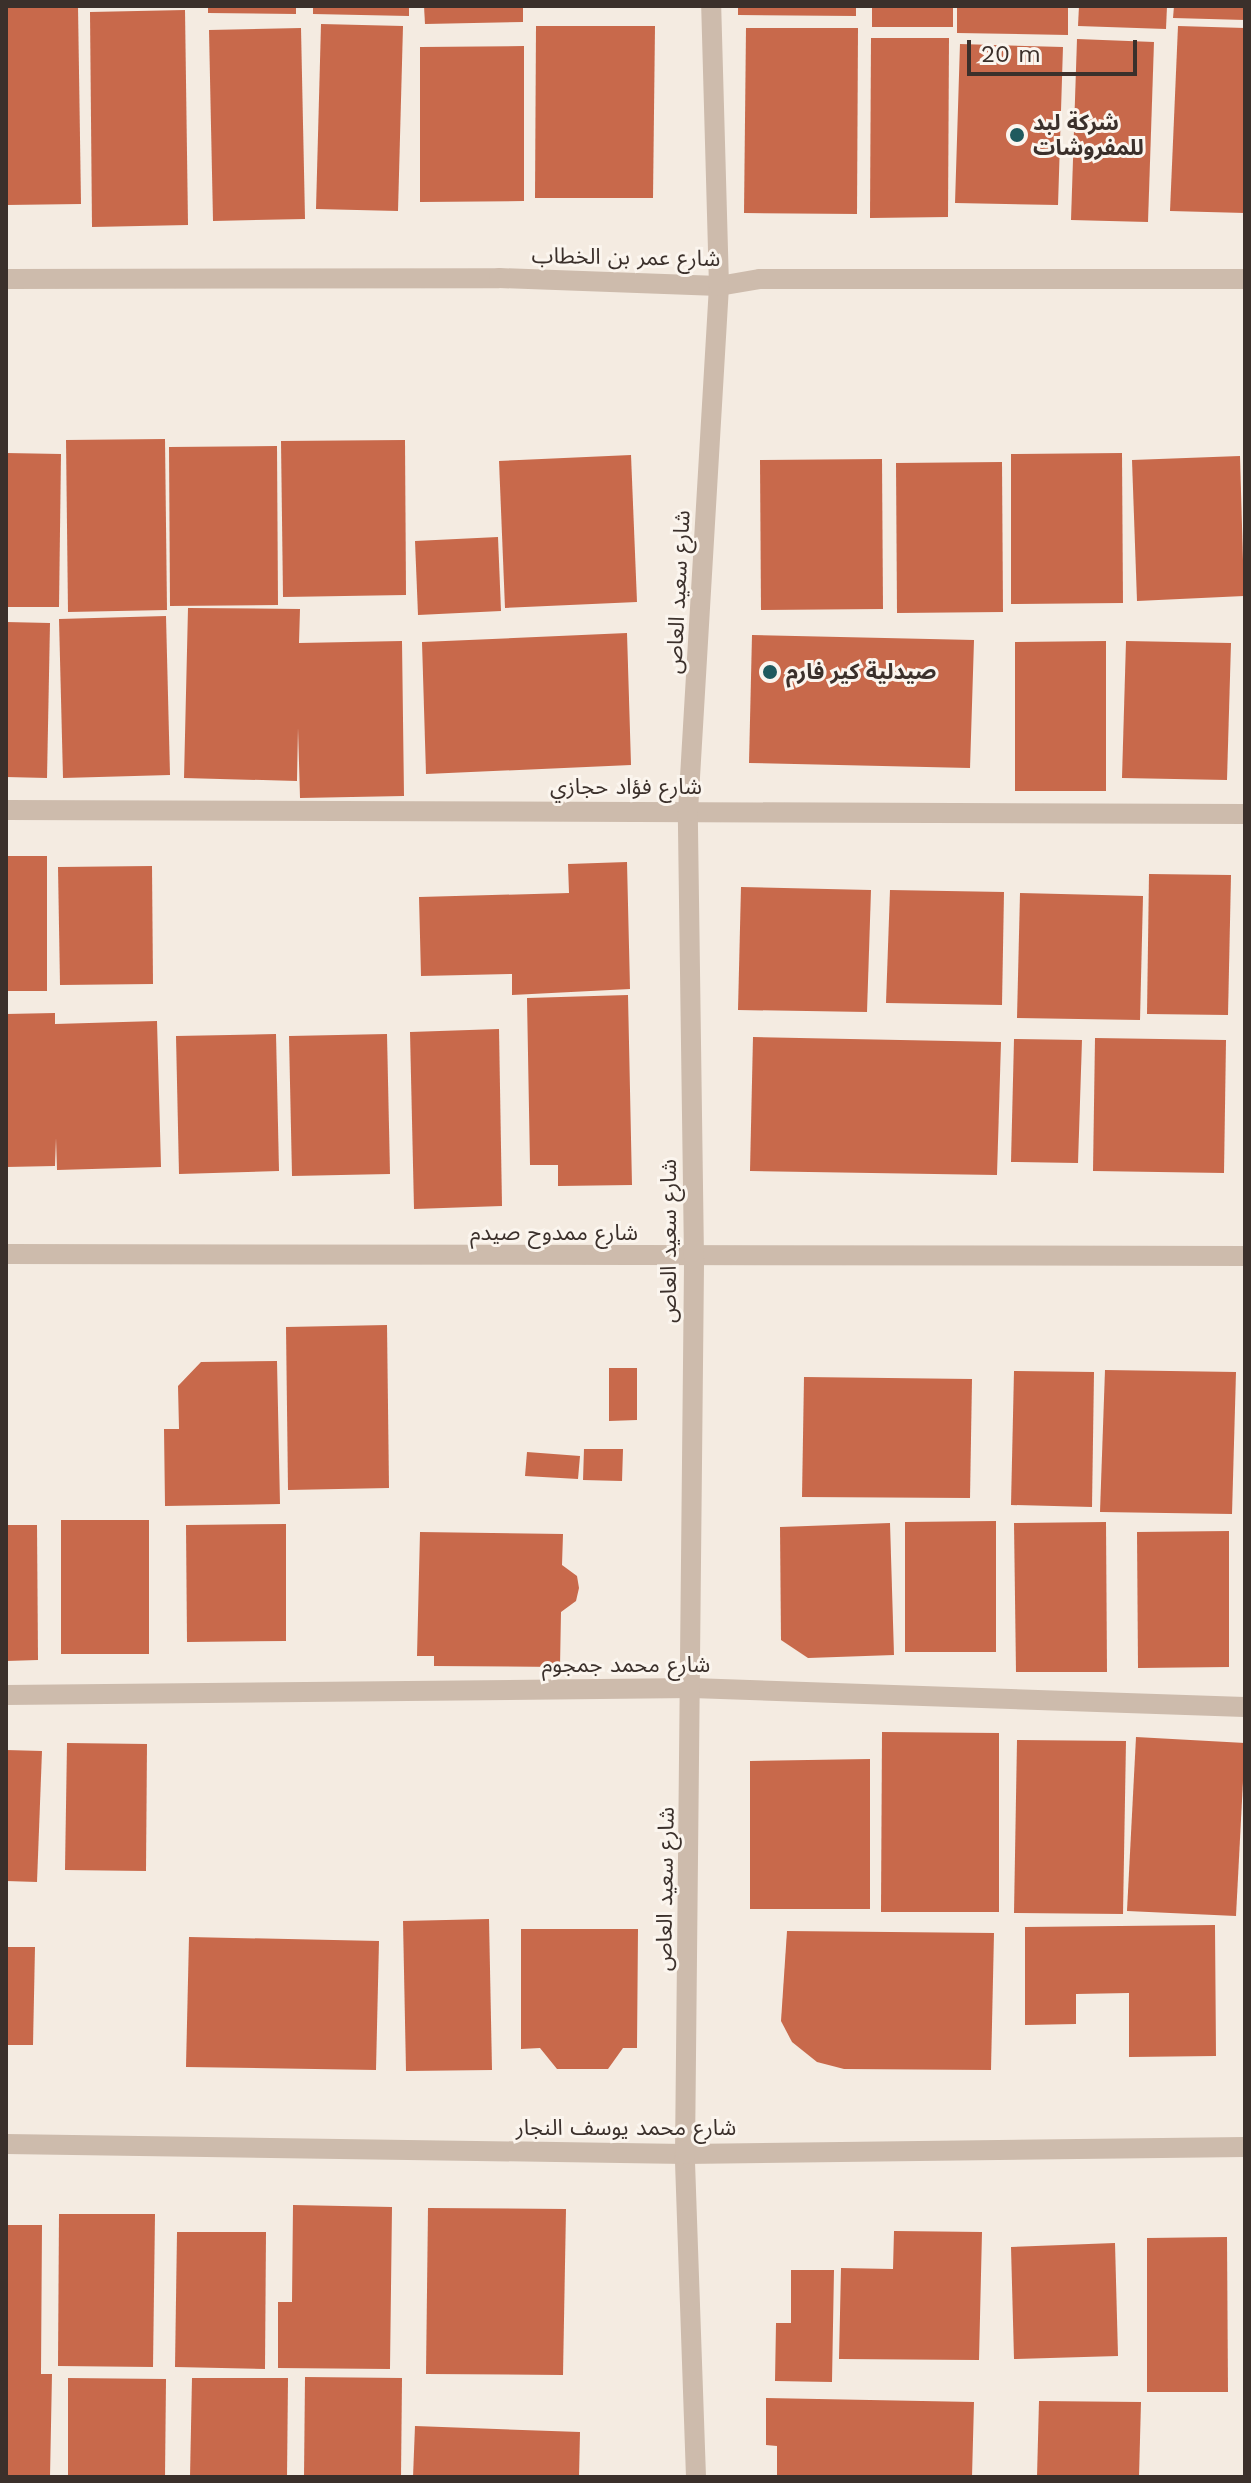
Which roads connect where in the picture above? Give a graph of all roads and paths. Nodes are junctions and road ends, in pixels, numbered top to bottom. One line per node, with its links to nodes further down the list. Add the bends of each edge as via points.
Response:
1 (711, 6): 4 (street, شارع سعيد العاص)
2 (6, 279): 4 (street, شارع عمر بن الخطاب, via 499,278)
3 (1245, 279): 4 (street, شارع عمر بن الخطاب, via 760,279)
4 (719, 286): 6 (street, شارع سعيد العاص)
5 (6, 810): 6 (street, شارع فؤاد حجازي)
6 (688, 811): 7 (street, شارع فؤاد حجازي); 10 (street, شارع سعيد العاص)
7 (1245, 814)
8 (6, 1254): 10 (street, شارع ممدوح صيدم)
9 (1245, 1256): 10 (street, شارع ممدوح صيدم)
10 (694, 1258): 11 (street, شارع سعيد العاص)
11 (692, 1688): 12 (street, شارع محمد جمجوم); 13 (street, شارع محمد جمجوم); 16 (street, شارع سعيد العاص)
12 (6, 1695)
13 (1245, 1707)
14 (6, 2144): 16 (street, شارع محمد يوسف النجار)
15 (1245, 2147): 16 (street, شارع محمد يوسف النجار)
16 (685, 2154): 17 (street, شارع سعيد العاص)
17 (696, 2477)

